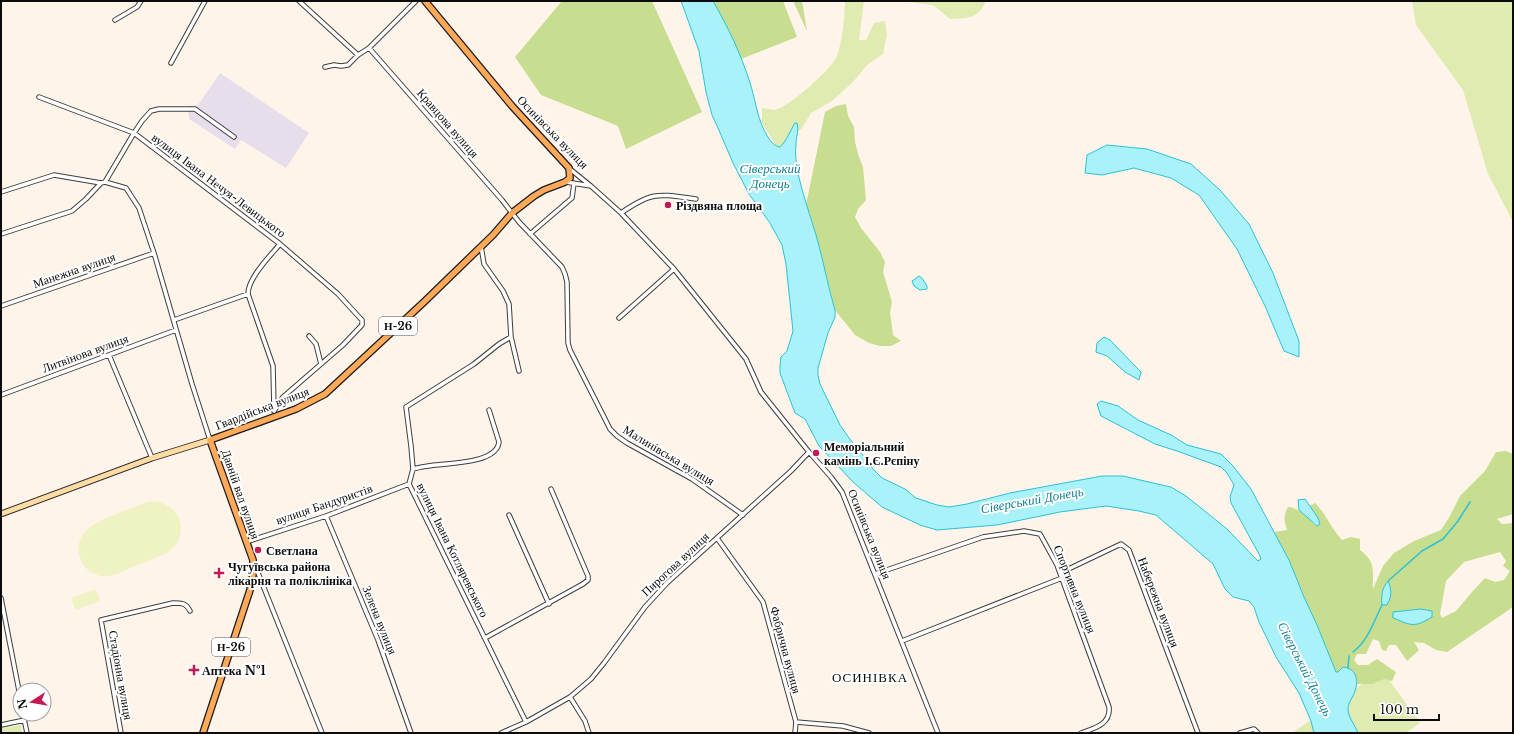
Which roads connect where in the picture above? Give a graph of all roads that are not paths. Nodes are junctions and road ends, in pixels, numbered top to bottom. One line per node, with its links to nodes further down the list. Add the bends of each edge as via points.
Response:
1 (141, 1): 6 (street, via 137,7)
2 (205, 1): 9 (street)
3 (299, 1): 8 (street)
4 (416, 1): 7 (street)
5 (425, 1): 14 (main road, Осинівська вулиця, via 512,106)
6 (115, 20)
7 (369, 48): 8 (street); 21 (street, Кравцова вулиця)
8 (358, 55): 10 (street, via 346,66)
9 (171, 63)
10 (325, 67)
11 (39, 97): 12 (street, вулиця Івана Нечуя-Левицького)
12 (134, 133): 13 (street, via 151,111 195,109); 16 (street); 25 (street, вулиця Івана Нечуя-Левицького)
13 (234, 137)
14 (569, 168): 15 (main road, via 570,178); 18 (street, Осинівська вулиця)
15 (565, 182): 17 (street); 21 (main road, Гвардійська вулиця / Н-26, via 544,190)
16 (103, 183): 19 (street, Давній вал вулиця, via 54,175); 23 (street, via 72,211); 27 (street, Давній вал вулиця, via 126,188 139,208)
17 (574, 183): 18 (street); 24 (street, via 572,198)
18 (592, 187): 22 (street, Осинівська вулиця)
19 (1, 192)
20 (696, 199): 22 (street, via 655,195 637,202)
21 (512, 213): 24 (street, Малинівська вулиця); 26 (main road, Гвардійська вулиця / Н-26)
22 (621, 213): 28 (street, Осинівська вулиця)
23 (1, 234)
24 (530, 234): 50 (street, Малинівська вулиця, via 566,274 568,343 610,429 627,443 692,479)
25 (280, 244): 29 (street, via 252,280); 37 (street, вулиця Івана Нечуя-Левицького, via 352,308 362,320 362,325)
26 (482, 246): 35 (street, via 484,264 509,304); 41 (main road, Гвардійська вулиця / Н-26, via 329,390 306,404)
27 (154, 253): 30 (street, Манежна вулиця); 32 (street, Давній вал вулиця)
28 (674, 269): 31 (street); 43 (street, Осинівська вулиця, via 746,359 761,392)
29 (248, 294): 32 (street); 41 (street, via 273,366)
30 (1, 306)
31 (619, 318)
32 (174, 320): 33 (street, Давній вал вулиця)
33 (176, 330): 36 (street, Литвінова вулиця); 42 (street, Давній вал вулиця)
34 (309, 336): 37 (street, via 316,344)
35 (511, 337): 38 (street); 45 (street, вулиця Івана Котляревського, via 474,364 407,405)
36 (109, 355): 39 (street, Литвінова вулиця); 44 (street)
37 (321, 364): 41 (street, via 282,397)
38 (519, 371)
39 (1, 395)
40 (489, 410): 45 (street, via 500,442 496,451 483,458)
41 (274, 414): 42 (main road, Гвардійська вулиця / Н-26)
42 (210, 440): 44 (street, Гвардійська вулиця); 53 (main road, Давній вал вулиця / Н-26)
43 (809, 452): 50 (street, Пирогова вулиця); 56 (street, Осинівська вулиця, via 842,492)
44 (152, 458): 48 (street, Гвардійська вулиця)
45 (412, 469): 46 (street, вулиця Івана Котляревського)
46 (409, 484): 51 (street, вулиця Бандуристів); 61 (street, вулиця Івана Котляревського)
47 (551, 490): 59 (street, via 588,580)
48 (1, 514)
49 (509, 515): 59 (street)
50 (743, 515): 52 (street, Пирогова вулиця)
51 (326, 516): 53 (street, вулиця Бандуристів); 75 (street, Зелена вулиця, via 378,640)
52 (717, 538): 64 (street, Пирогова вулиця, via 667,583 645,607 604,663); 68 (street, Фабрична вулиця, via 763,602)
53 (246, 542): 54 (main road, Давній вал вулиця / Н-26)
54 (253, 560): 73 (main road, Н-26, via 250,590); 74 (street, Давній вал вулиця)
55 (1060, 573): 56 (street, Спортивна вулиця, via 1040,534 1024,531 983,538); 57 (street, Спортивна вулиця); 82 (street, Набережна вулиця, via 1121,544 1129,550)
56 (875, 574): 62 (street, Осинівська вулиця)
57 (1062, 578): 62 (street); 70 (street, Спортивна вулиця, via 1110,712 1108,719)
58 (1, 598): 63 (street)
59 (549, 604): 61 (street)
60 (190, 611): 72 (street, Стадіонна вулиця, via 184,603 173,603 101,620)
61 (485, 638): 67 (street, вулиця Івана Котляревського)
62 (902, 641): 80 (street, Осинівська вулиця)
63 (17, 682)
64 (570, 697): 67 (street, Пирогова вулиця); 77 (street, via 586,721)
65 (12, 722): 69 (street)
66 (24, 722): 71 (street)
67 (526, 722): 76 (street, Пирогова вулиця)
68 (796, 722): 78 (street, Фабрична вулиця); 79 (street, via 843,726)
69 (1, 724)
70 (1090, 731): 81 (street, Спортивна вулиця)
71 (27, 733)
72 (121, 733)
73 (203, 733)
74 (322, 733)
75 (411, 733)
76 (501, 733)
77 (589, 733)
78 (796, 733)
79 (869, 733)
80 (938, 733)
81 (1081, 733)
82 (1198, 733)
83 (1240, 733): 84 (street, via 1254,729)
84 (1258, 733)

